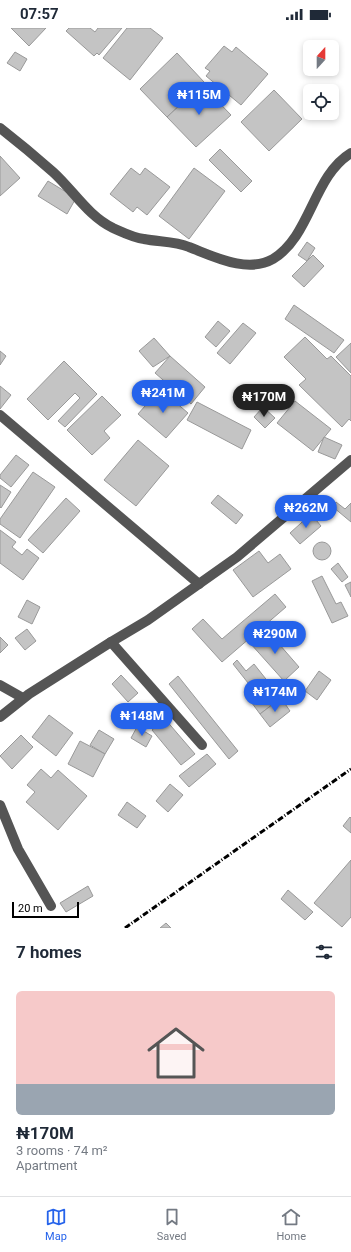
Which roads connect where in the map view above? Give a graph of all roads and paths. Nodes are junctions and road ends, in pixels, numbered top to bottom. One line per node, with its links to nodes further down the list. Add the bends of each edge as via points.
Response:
1 (0, 128): 2 (street, via 54,173 92,213 112,227 143,239 186,245 238,264 260,263 272,259 287,247 304,222 327,178 339,161)
2 (351, 153)
3 (0, 415): 5 (street)
4 (351, 460): 5 (street, via 237,556)
5 (199, 584): 6 (street)
6 (111, 642): 8 (street); 10 (street)
7 (0, 685): 8 (street)
8 (23, 698): 9 (street)
9 (0, 717)
10 (202, 745)
11 (0, 804): 12 (street, via 18,849)
12 (51, 906)

